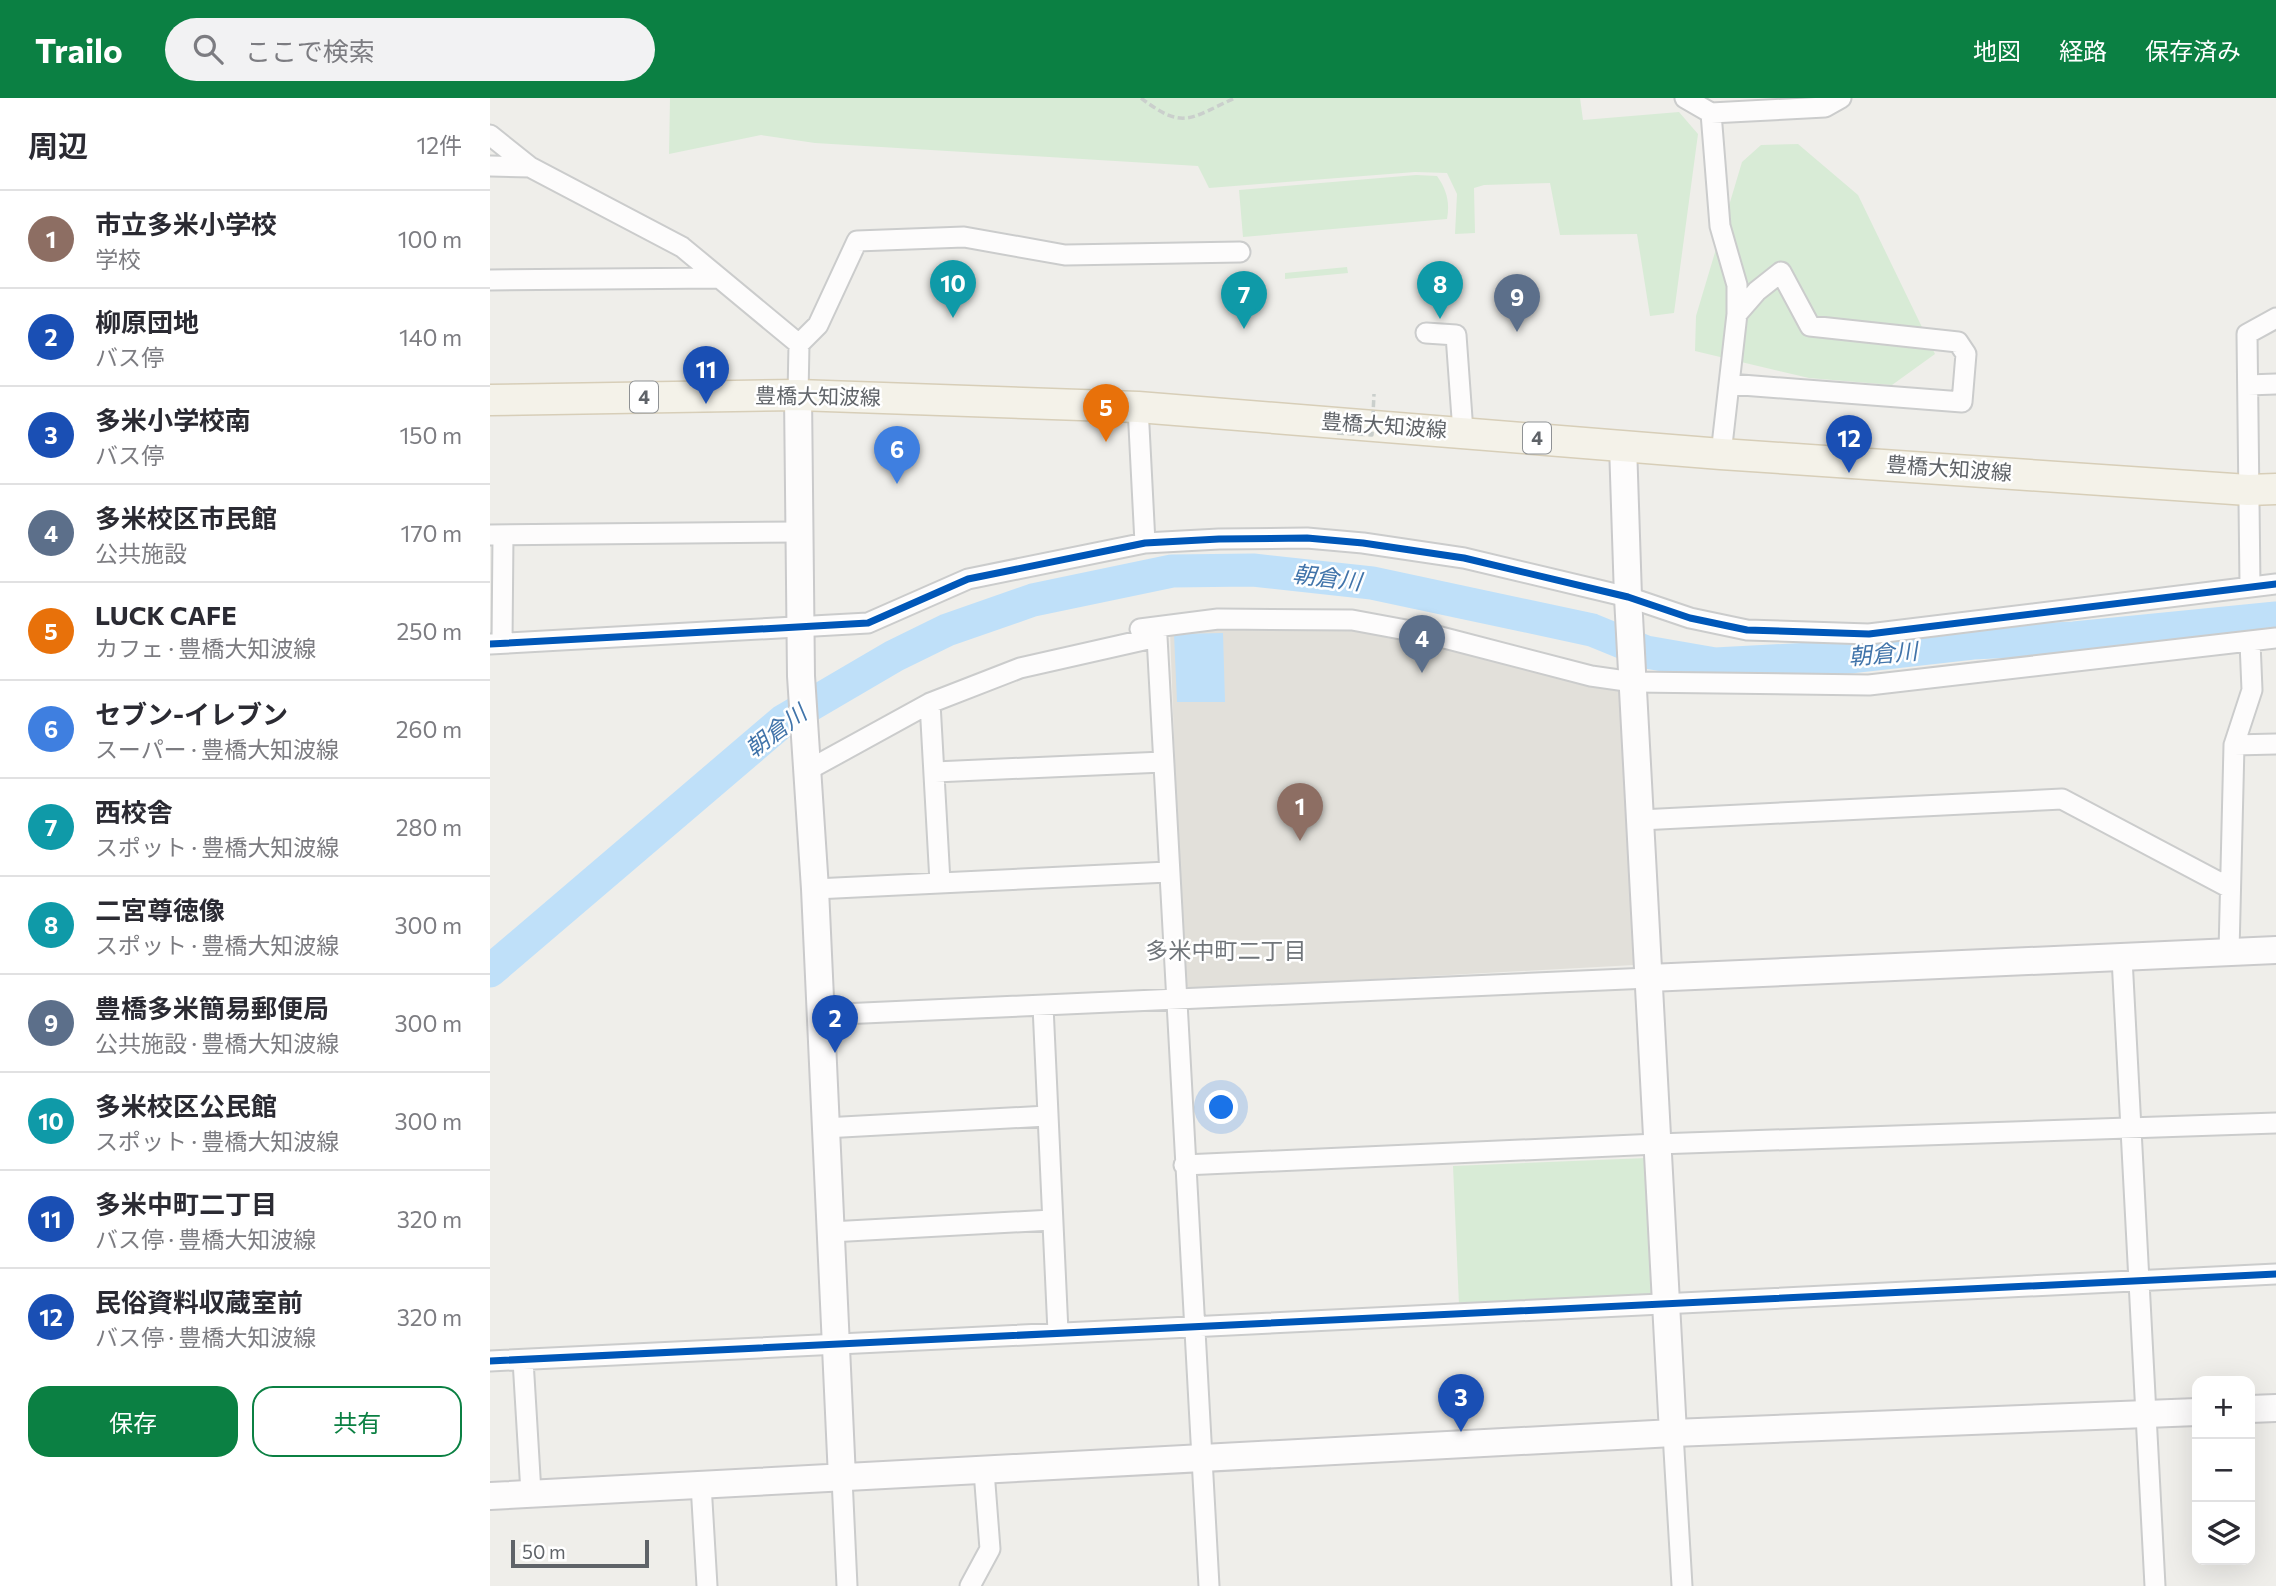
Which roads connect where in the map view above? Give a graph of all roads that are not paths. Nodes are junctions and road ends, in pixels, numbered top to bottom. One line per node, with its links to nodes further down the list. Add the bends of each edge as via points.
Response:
1 (1685, 98): 3 (street)
2 (1841, 98): 3 (street, via 1825,107)
3 (1711, 113): 10 (street, via 1720,226 1737,285)
4 (490, 135): 6 (street)
5 (490, 166): 6 (street)
6 (530, 167): 8 (street, via 681,247)
7 (1240, 252): 13 (street, via 1065,255 964,237 857,241 818,325)
8 (719, 278): 9 (street); 13 (street)
9 (490, 280)
10 (1737, 314): 14 (street); 14 (street, via 1781,272 1811,326 1958,342 1966,354 1962,402)
11 (2276, 318): 15 (street, via 2247,334)
12 (1426, 333): 20 (street, via 1456,334)
13 (799, 344): 17 (street)
14 (1729, 384): 22 (street)
15 (2248, 384): 16 (street); 23 (street)
16 (2276, 384)
17 (798, 395): 18 (main road, 豊橋大知波線 / 4); 19 (main road, 豊橋大知波線 / 4); 24 (street)
18 (490, 400)
19 (1138, 407): 20 (main road, 豊橋大知波線 / 4); 26 (street)
20 (1463, 432): 21 (main road, 豊橋大知波線 / 4)
21 (1623, 445): 22 (main road, 豊橋大知波線 / 4); 29 (street)
22 (1721, 454): 23 (main road, 豊橋大知波線 / 4)
23 (2262, 489): 28 (street)
24 (798, 532): 25 (street); 30 (street)
25 (496, 535): 33 (street)
26 (1145, 543): 29 (street, via 1257,538 1363,543 1464,558); 30 (street, via 968,579 868,623)
27 (2276, 584): 28 (street)
28 (2250, 585): 29 (street, via 1869,634 1747,630)
29 (1629, 604): 35 (street)
30 (800, 626): 33 (street); 39 (street)
31 (2276, 638): 32 (street)
32 (2250, 642): 35 (street, via 1869,685); 38 (street, via 2252,690)
33 (496, 644)
34 (1020, 667): 35 (street, via 1026,653 1151,627 1218,619 1352,620 1433,635 1591,676); 36 (street); 40 (street, via 1157,637)
35 (1632, 679): 42 (street)
36 (930, 704): 39 (street); 41 (street)
37 (2276, 744): 38 (street)
38 (2234, 745): 45 (street)
39 (807, 760): 46 (street)
40 (1163, 762): 41 (street); 43 (street)
41 (935, 772): 44 (street)
42 (1640, 820): 45 (street, via 2062,799); 50 (street)
43 (1168, 872): 44 (street); 51 (street)
44 (940, 883): 46 (street)
45 (2230, 888): 48 (street)
46 (815, 889): 53 (street)
47 (2276, 950): 48 (street)
48 (2229, 952): 49 (street)
49 (2122, 957): 50 (street); 56 (street)
50 (1649, 978): 51 (street); 58 (street)
51 (1175, 1000): 52 (street); 59 (street)
52 (1043, 1006): 53 (street); 54 (street)
53 (819, 1016): 57 (street)
54 (1047, 1116): 57 (street); 60 (street)
55 (2276, 1123): 56 (street)
56 (2130, 1126): 58 (street); 63 (street)
57 (824, 1128): 61 (street)
58 (1657, 1143): 59 (street); 64 (street)
59 (1184, 1165): 65 (street)
60 (1052, 1220): 61 (street); 66 (street)
61 (830, 1232): 67 (street)
62 (2276, 1274): 63 (street)
63 (2140, 1281): 64 (street); 73 (street)
64 (1666, 1305): 65 (street); 74 (street)
65 (1193, 1326): 66 (street); 75 (street)
66 (1058, 1332): 67 (street)
67 (836, 1343): 68 (street); 77 (street)
68 (523, 1360): 69 (street); 79 (street)
69 (490, 1362)
70 (2276, 1408): 71 (street)
71 (2255, 1409)
72 (2192, 1412): 73 (street)
73 (2146, 1414): 74 (street); 86 (street)
74 (1673, 1433): 75 (street); 85 (street)
75 (1201, 1459): 76 (street); 84 (street)
76 (984, 1471): 77 (street); 83 (street, via 990,1549)
77 (842, 1478): 78 (street); 82 (street)
78 (701, 1485): 79 (street); 81 (street)
79 (531, 1493): 80 (street)
80 (490, 1496)
81 (707, 1586)
82 (847, 1586)
83 (970, 1586)
84 (1209, 1586)
85 (1682, 1586)
86 (2155, 1586)

